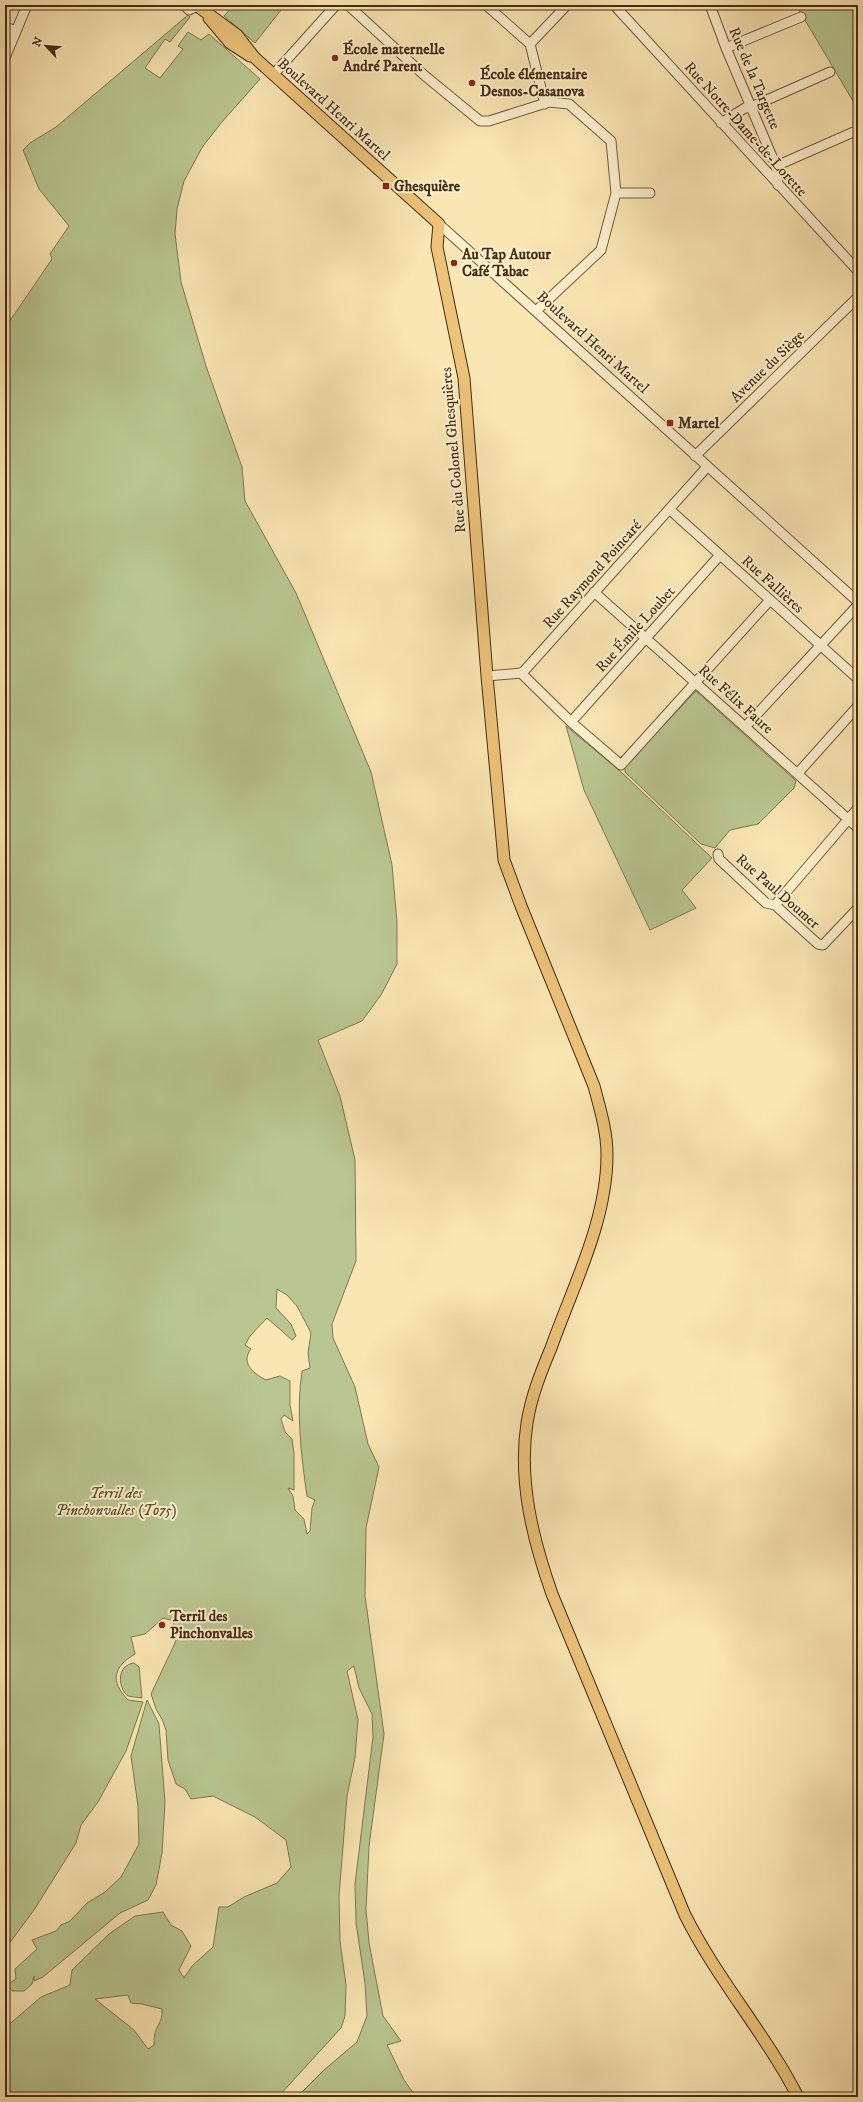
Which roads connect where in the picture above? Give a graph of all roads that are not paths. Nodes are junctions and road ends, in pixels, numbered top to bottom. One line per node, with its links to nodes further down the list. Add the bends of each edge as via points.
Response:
1 (27, 5): 12 (street)
2 (184, 5): 3 (street, via 190,10)
3 (196, 5): 17 (main road, Boulevard Henri Martel, via 230,43 254,57)
4 (336, 5): 17 (street)
5 (348, 5): 18 (street, via 424,75 480,121 489,121)
6 (486, 5): 13 (street)
7 (567, 5): 13 (street)
8 (614, 5): 20 (street, Rue Notre-Dame-de-Lorette)
9 (710, 5): 14 (street, Rue de la Targette)
10 (801, 17): 14 (street)
11 (5, 27): 12 (street)
12 (16, 31): 15 (street)
13 (530, 44): 18 (street)
14 (726, 48): 19 (street, Rue de la Targette)
15 (5, 58)
16 (830, 72): 19 (street)
17 (273, 75): 26 (main road, Boulevard Henri Martel)
18 (545, 104): 24 (street, via 569,104 611,141)
19 (751, 107): 20 (street, via 745,108); 22 (street, Rue de la Targette)
20 (722, 123): 23 (street, Rue Notre-Dame-de-Lorette)
21 (858, 130): 22 (street)
22 (776, 166): 23 (street, Rue de la Targette)
23 (778, 185): 27 (street, Rue Notre-Dame-de-Lorette)
24 (616, 193): 25 (street); 29 (street, via 601,250)
25 (650, 193)
26 (439, 224): 29 (street, Boulevard Henri Martel); 41 (main road, Rue du Colonel Ghesquières, via 437,247 464,378)
27 (858, 271)
28 (858, 296): 30 (street, Avenue du Siège)
29 (536, 311): 30 (street, Boulevard Henri Martel)
30 (695, 456): 31 (street, Boulevard Henri Martel)
31 (707, 467): 32 (street, Rue Raymond Poincaré); 36 (street, Boulevard Henri Martel)
32 (669, 509): 33 (street, Rue Fallières); 34 (street, Rue Raymond Poincaré)
33 (720, 555): 35 (street, Rue Fallières); 38 (street, Rue Émile Loubet)
34 (594, 592): 38 (street, Rue Félix Faure); 40 (street, Rue Raymond Poincaré)
35 (770, 600): 39 (street, Rue Fallières); 43 (street)
36 (858, 602)
37 (858, 605): 39 (street)
38 (646, 637): 43 (street, Rue Félix Faure); 45 (street, Rue Émile Loubet)
39 (821, 645): 42 (street, Rue Fallières); 46 (street)
40 (521, 673): 41 (street); 45 (street)
41 (487, 676): 54 (main road, Rue du Colonel Ghesquières, via 504,860 594,1086 602,1116 607,1154 604,1194 596,1226 535,1390 527,1422 525,1475 536,1545 552,1594 685,1915 700,1943 769,2047)
42 (858, 679)
43 (696, 682): 45 (street, via 621,765); 46 (street, Rue Félix Faure)
44 (858, 706): 47 (street)
45 (571, 722)
46 (746, 726): 47 (street, Rue Félix Faure)
47 (798, 773): 49 (street, Rue Félix Faure)
48 (858, 808): 49 (street)
49 (848, 819): 50 (street, Rue Félix Faure); 52 (street)
50 (858, 828)
51 (718, 854): 52 (street, Rue Paul Doumer, via 719,859 766,903)
52 (775, 905): 53 (street, Rue Paul Doumer, via 818,944 823,945)
53 (858, 908)
54 (798, 2097)

